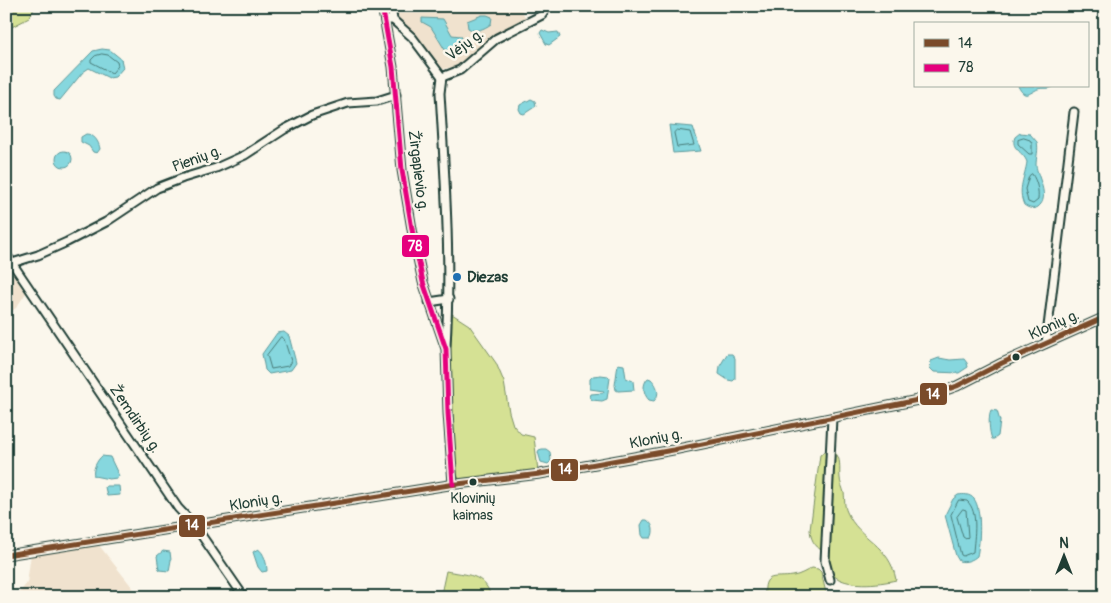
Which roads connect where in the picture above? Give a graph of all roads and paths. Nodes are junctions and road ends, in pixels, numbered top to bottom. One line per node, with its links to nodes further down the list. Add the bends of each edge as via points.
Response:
1 (382, 6): 4 (street, Žirgapievio g.)
2 (391, 6): 4 (street)
3 (548, 6): 5 (street, Vėjų g., via 542,14 497,38 460,70)
4 (389, 20): 5 (street, Vėjų g., via 412,37); 6 (street, Žirgapievio g.)
5 (442, 77): 10 (street, via 440,93)
6 (396, 95): 9 (street, Pienių g., via 377,101 348,103 312,115 245,155 157,188 106,222 38,255); 11 (street, Žirgapievio g., via 406,198)
7 (1074, 112): 13 (street)
8 (6, 254): 9 (street, Žemdirbių g.)
9 (12, 263): 17 (street, Žemdirbių g., via 178,508)
10 (449, 299): 11 (street); 14 (street)
11 (429, 302): 14 (street, Žirgapievio g.)
12 (1105, 317): 13 (street, Klonių g.)
13 (1046, 343): 15 (street, Klonių g., via 957,386 918,400)
14 (446, 349): 16 (street, Žirgapievio g.)
15 (832, 418): 16 (street, Klonių g., via 540,474); 19 (street, via 825,561)
16 (453, 484): 17 (street, Klonių g.)
17 (194, 526): 18 (street, Klonių g.); 20 (street, Žemdirbių g.)
18 (6, 556)
19 (830, 580)
20 (244, 597)

